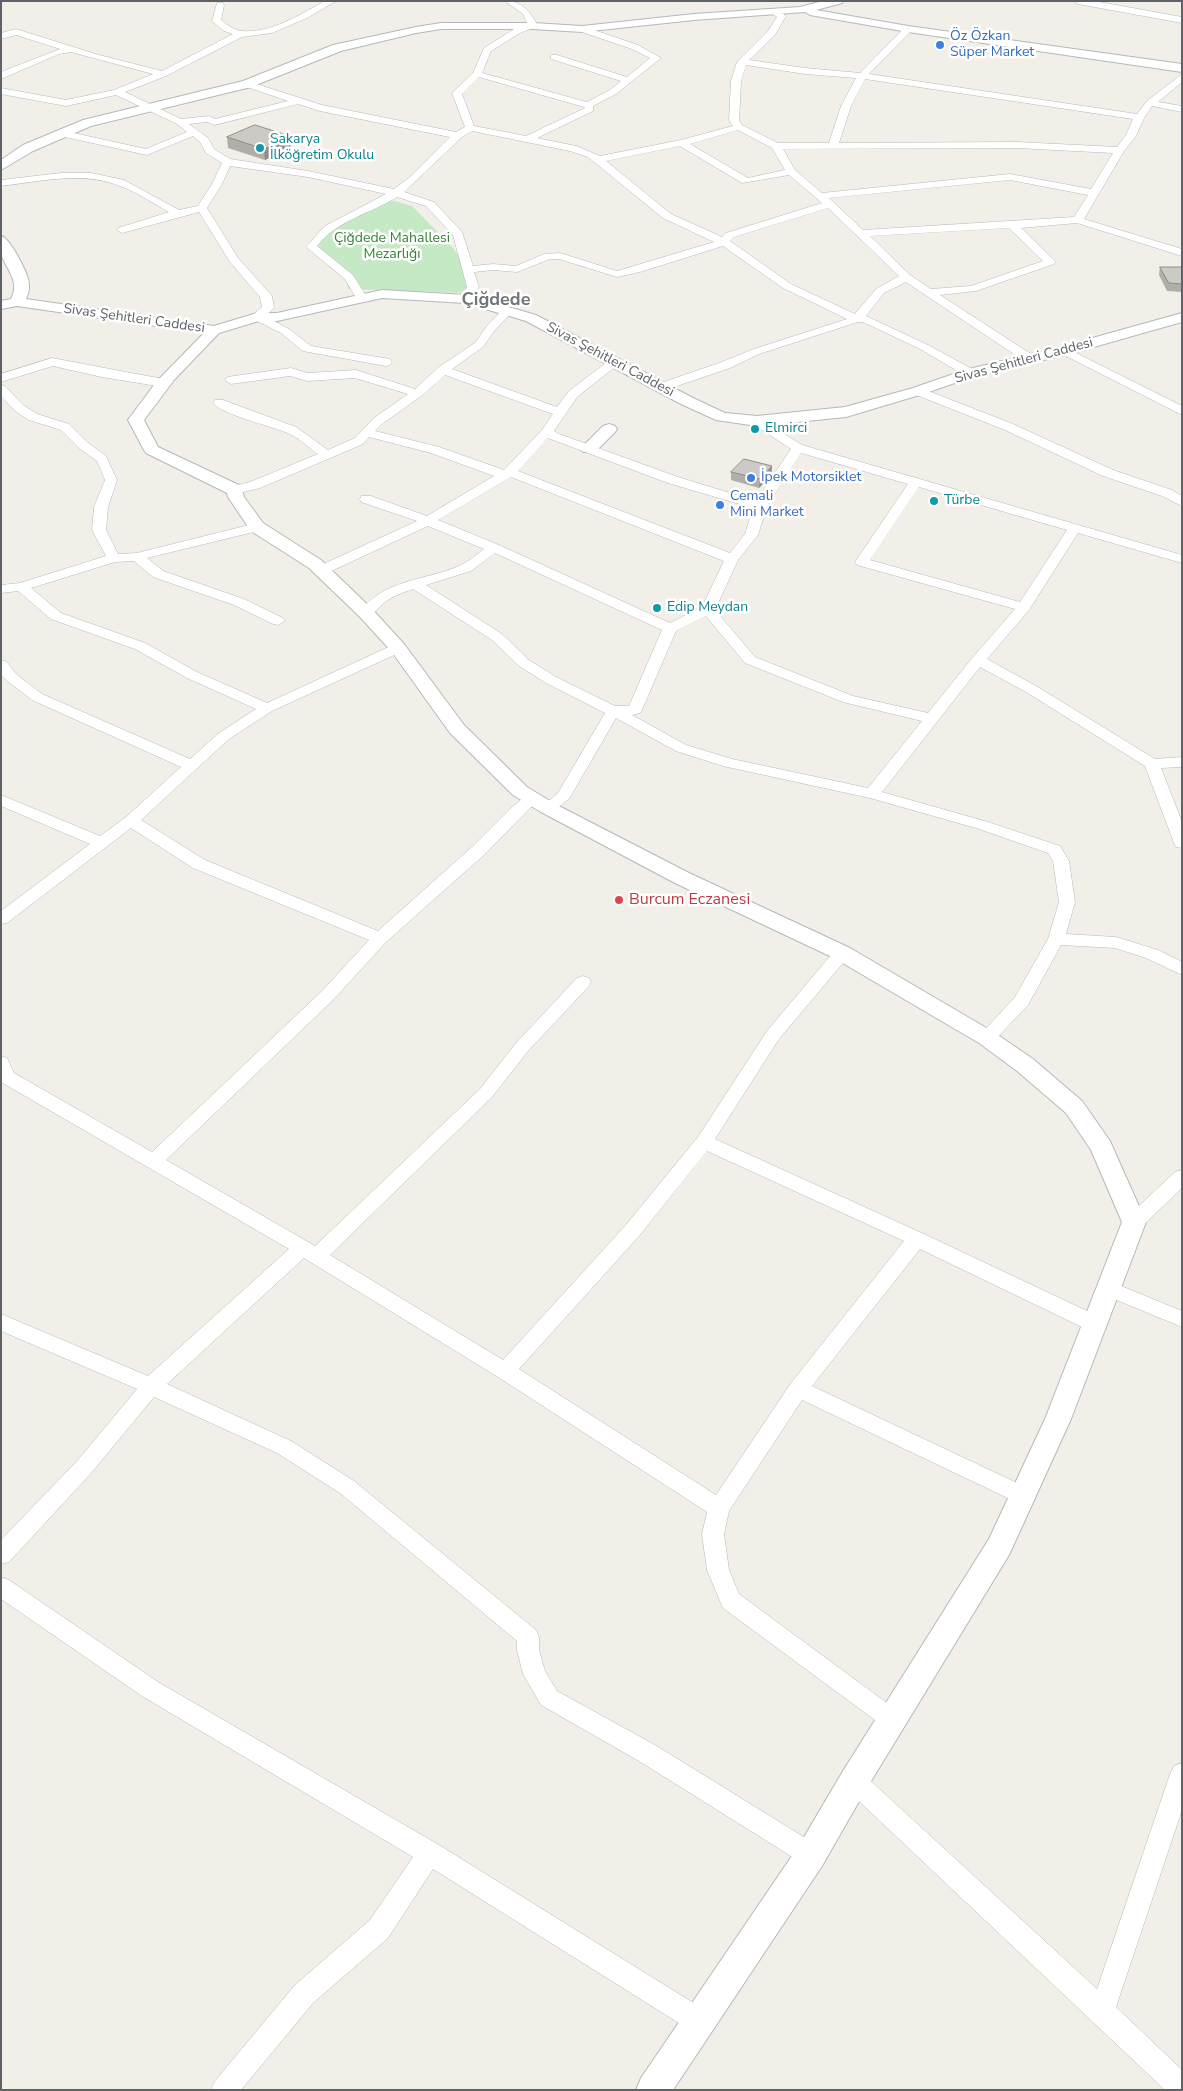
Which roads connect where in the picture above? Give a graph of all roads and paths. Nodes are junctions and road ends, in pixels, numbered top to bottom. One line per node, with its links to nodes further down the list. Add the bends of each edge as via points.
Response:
1 (332, 1): 12 (street, via 269,31)
2 (509, 1): 9 (street, via 527,13)
3 (838, 1): 6 (street)
4 (1078, 1): 8 (street)
5 (220, 5): 12 (street, via 216,20)
6 (800, 10): 7 (street); 11 (street)
7 (774, 11): 10 (street); 16 (street, via 782,16 772,33)
8 (1182, 20)
9 (533, 26): 10 (street); 19 (street, via 517,31 487,50); 24 (street, via 441,26 408,31 337,48)
10 (582, 29): 23 (street, via 635,47 656,58)
11 (908, 29): 17 (street); 21 (street)
12 (240, 34): 18 (street)
13 (1, 36): 14 (street, via 16,32)
14 (70, 49): 18 (street); 20 (street)
15 (554, 57): 23 (street)
16 (742, 62): 21 (street); 34 (street, via 736,81 734,120)
17 (1182, 68)
18 (163, 74): 26 (street)
19 (477, 74): 29 (street); 35 (street, via 457,93)
20 (1, 76)
21 (862, 76): 32 (street); 41 (street, via 846,106)
22 (1182, 77): 28 (street)
23 (628, 80): 29 (street)
24 (247, 84): 27 (street); 30 (street)
25 (1, 91): 26 (street, via 66,103)
26 (118, 92): 30 (street)
27 (299, 101): 33 (street, via 214,122 209,119); 38 (street, via 320,108)
28 (1150, 104): 31 (street); 32 (street)
29 (588, 105): 39 (street, via 590,109)
30 (149, 108): 33 (street); 36 (street)
31 (1182, 109)
32 (1139, 117): 43 (street, via 1131,136)
33 (180, 122): 37 (street)
34 (739, 127): 40 (street); 42 (street)
35 (470, 128): 38 (street); 39 (street)
36 (60, 133): 37 (street, via 147,152); 46 (street)
37 (192, 133): 45 (street)
38 (458, 134): 49 (street)
39 (526, 140): 44 (street, via 572,148)
40 (682, 143): 44 (street); 47 (street, via 746,181)
41 (833, 145): 42 (street); 43 (street, via 1017,145)
42 (776, 146): 47 (street)
43 (1120, 150): 50 (street)
44 (600, 160): 60 (street, via 667,216)
45 (227, 162): 49 (street, via 308,174); 53 (street)
46 (2, 165)
47 (791, 172): 51 (street)
48 (1, 183): 54 (street, via 89,176 120,182)
49 (396, 193): 62 (street, via 430,204 458,234); 65 (street, via 345,218 318,236 311,248 349,277)
50 (1095, 193): 51 (street, via 1010,177); 55 (street)
51 (819, 196): 52 (street)
52 (830, 204): 58 (street); 60 (street, via 730,235)
53 (202, 208): 54 (street); 70 (street, via 234,260 266,296 268,308)
54 (178, 213): 57 (street)
55 (1078, 220): 56 (street); 61 (street)
56 (1012, 226): 58 (street); 64 (street, via 1050,262 972,289)
57 (122, 230)
58 (860, 232): 63 (street)
59 (1, 240): 67 (street, via 23,281 23,294)
60 (724, 242): 62 (street, via 617,274 560,256 548,256 517,269); 72 (street, via 788,286)
61 (1182, 253)
62 (467, 270): 66 (street, via 473,287)
63 (906, 277): 64 (street); 72 (street, via 880,291)
64 (930, 292): 75 (street)
65 (362, 299): 66 (street, Sivas Şehitleri Caddesi, via 382,294); 70 (street, Sivas Şehitleri Caddesi, via 277,317)
66 (466, 299): 69 (street, Sivas Şehitleri Caddesi)
67 (17, 302): 68 (street, Sivas Şehitleri Caddesi); 73 (street, Sivas Şehitleri Caddesi)
68 (1, 304)
69 (508, 310): 77 (street, Sivas Şehitleri Caddesi, via 531,318); 78 (street, via 479,345)
70 (257, 317): 73 (street, Sivas Şehitleri Caddesi); 76 (street, via 285,331 307,349)
71 (1182, 317): 74 (street, Sivas Şehitleri Caddesi)
72 (858, 319): 79 (street, via 865,319 924,347); 83 (street, via 755,352)
73 (214, 330): 82 (street, via 204,344)
74 (1064, 351): 75 (street, Sivas Şehitleri Caddesi); 91 (street)
75 (1030, 359): 79 (street, Sivas Şehitleri Caddesi)
76 (386, 362)
77 (615, 362): 83 (street, Sivas Şehitleri Caddesi); 90 (street, via 572,394)
78 (443, 370): 86 (street); 90 (street)
79 (970, 373): 85 (street, Sivas Şehitleri Caddesi)
80 (1, 378): 82 (street, via 52,362)
81 (231, 380): 86 (street, via 291,372 307,377 356,374)
82 (163, 383): 101 (street, via 136,420 152,450)
83 (662, 387): 92 (street, Sivas Şehitleri Caddesi, via 722,417)
84 (1, 389): 88 (street)
85 (918, 391): 92 (street, Sivas Şehitleri Caddesi, via 846,412); 103 (street)
86 (417, 393): 95 (street)
87 (219, 402): 98 (street, via 292,430)
88 (19, 408): 89 (street); 110 (street, via 33,417 65,427 102,459 111,480 100,507 99,530)
89 (1, 412)
90 (560, 412): 94 (street)
91 (1182, 412)
92 (757, 421): 96 (street)
93 (609, 429): 97 (street)
94 (547, 432): 97 (street); 99 (street)
95 (367, 433): 98 (street, via 359,441); 99 (street, via 435,450)
96 (798, 448): 100 (street); 104 (street)
97 (589, 449): 104 (street, via 673,480)
98 (326, 454): 101 (street, via 255,485)
99 (507, 474): 105 (street); 111 (street)
100 (916, 482): 107 (street); 117 (street, via 862,562)
101 (235, 490): 106 (street, via 236,497)
102 (366, 499): 105 (street)
103 (1182, 502)
104 (760, 506): 111 (street, via 751,535)
105 (428, 521): 108 (street); 113 (street)
106 (257, 527): 109 (street); 113 (street)
107 (1076, 527): 112 (street); 117 (street)
108 (494, 548): 114 (street, via 464,570); 121 (street)
109 (137, 557): 110 (street); 120 (street, via 158,574 239,602)
110 (114, 558): 115 (street)
111 (732, 559): 118 (street)
112 (1182, 559)
113 (322, 570): 119 (street)
114 (414, 583): 119 (street, via 372,603); 126 (street, via 497,637 524,662 551,680)
115 (21, 587): 116 (street); 125 (street, via 56,616 140,646 192,675)
116 (1, 589)
117 (1024, 607): 123 (street)
118 (708, 610): 121 (street); 127 (street, via 750,660 848,699)
119 (366, 613): 122 (street)
120 (278, 621)
121 (670, 628): 126 (street, via 635,710)
122 (398, 648): 125 (street); 133 (street, via 457,729 520,791)
123 (978, 660): 127 (street); 129 (street, via 1031,688)
124 (1, 664): 130 (street, via 11,677 37,697)
125 (267, 708): 130 (street, via 224,736)
126 (613, 711): 131 (street, via 681,748 728,763); 133 (street, via 564,796)
127 (933, 718): 131 (street)
128 (1182, 762): 129 (street)
129 (1152, 764): 136 (street)
130 (192, 766): 134 (street)
131 (872, 794): 139 (street, via 982,824 1054,850 1061,861 1067,902)
132 (1, 800): 135 (street)
133 (540, 803): 138 (street, via 516,810 480,850); 140 (street, via 682,878)
134 (131, 821): 135 (street); 138 (street, via 199,864)
135 (102, 843): 137 (street)
136 (1182, 843)
137 (1, 919)
138 (380, 938): 146 (street, via 328,995)
139 (1056, 939): 141 (street, via 1116,943 1152,954); 143 (street, via 1022,1000)
140 (842, 954): 143 (street); 145 (street, via 773,1035)
141 (1182, 969)
142 (583, 982): 150 (street, via 522,1047 486,1093)
143 (988, 1038): 148 (street, via 1074,1107 1102,1146)
144 (3, 1074): 146 (street)
145 (704, 1142): 149 (street); 155 (street, via 632,1231)
146 (154, 1161): 150 (street)
147 (1182, 1177): 148 (street)
148 (1134, 1222): 151 (street)
149 (917, 1239): 154 (street); 157 (street)
150 (309, 1253): 155 (street); 156 (street)
151 (1109, 1289): 152 (street); 154 (street)
152 (1182, 1319)
153 (1, 1322): 156 (street)
154 (1095, 1324): 158 (street)
155 (505, 1371): 159 (street)
156 (151, 1386): 160 (street, via 85,1466); 166 (street, via 284,1447 347,1487 528,1637 534,1674 549,1698 647,1753)
157 (798, 1390): 158 (street); 159 (street)
158 (1024, 1496): 162 (street, via 998,1547)
159 (719, 1508): 162 (street, via 713,1534 718,1570 732,1601)
160 (1, 1555)
161 (1, 1587): 165 (street, via 150,1689)
162 (892, 1720): 164 (street)
163 (1182, 1774): 167 (street)
164 (854, 1781): 166 (street); 167 (street)
165 (430, 1853): 168 (street); 171 (street, via 379,1929 304,1994)
166 (811, 1855): 168 (street)
167 (1102, 2011): 170 (street)
168 (699, 2021): 169 (street)
169 (658, 2088)
170 (1182, 2088)
171 (224, 2090)

